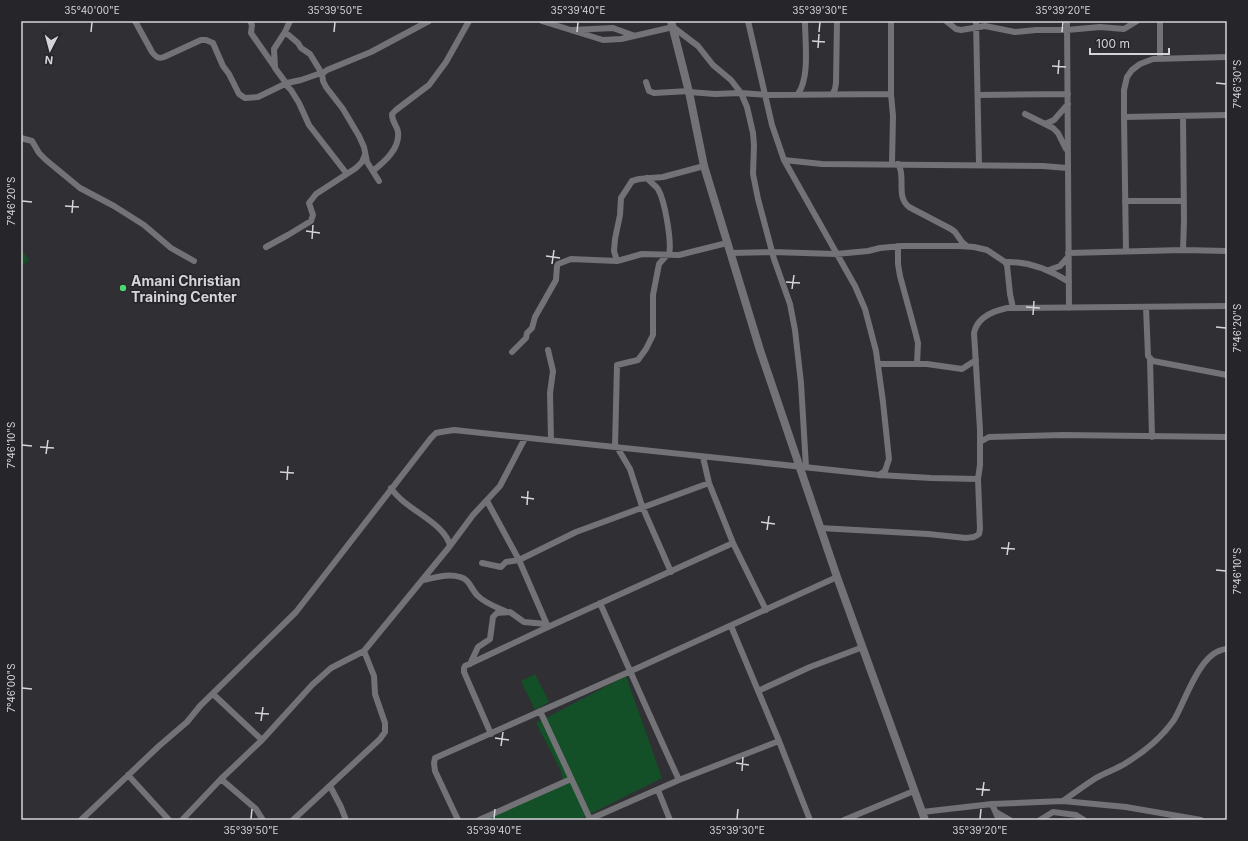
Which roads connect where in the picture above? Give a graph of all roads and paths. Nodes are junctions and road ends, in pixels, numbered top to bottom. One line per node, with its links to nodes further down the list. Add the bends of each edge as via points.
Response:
1 (135, 21): 26 (street, via 158,58 201,40 213,42 239,94 245,98 258,97)
2 (250, 21): 23 (street, via 251,33)
3 (290, 21): 19 (street)
4 (429, 21): 24 (street, via 371,52)
5 (469, 21): 49 (street, via 446,62 429,85 392,114 398,133 397,142 389,156)
6 (542, 21): 17 (street)
7 (748, 21): 33 (street)
8 (805, 21): 30 (street, via 804,80)
9 (837, 21): 29 (street, via 836,83)
10 (891, 21): 31 (street)
11 (946, 21): 16 (street, via 961,30)
12 (1067, 21): 18 (street)
13 (1138, 21): 18 (street, via 1124,29)
14 (1159, 21): 22 (street)
15 (672, 24): 20 (street); 27 (street); 28 (street, via 698,46)
16 (976, 24): 18 (street, via 1008,32); 34 (street)
17 (568, 30): 20 (street, via 613,28); 20 (street, via 603,40)
18 (1067, 30): 32 (street)
19 (286, 32): 23 (street, via 274,49); 24 (street, via 310,54)
20 (635, 36)
21 (1227, 57): 22 (street)
22 (1160, 58): 39 (street, via 1140,64 1127,77 1124,90)
23 (275, 68): 26 (street)
24 (322, 72): 26 (street); 43 (street, via 324,83 352,123)
25 (646, 82): 27 (street, via 649,91 654,93)
26 (285, 83): 50 (street, via 299,103 309,125)
27 (689, 92): 28 (street); 47 (street)
28 (741, 93): 33 (street); 62 (street, via 752,125 753,174)
29 (832, 93): 30 (street); 31 (street)
30 (798, 94): 33 (street)
31 (891, 94): 45 (street)
32 (1068, 94): 34 (street); 35 (street)
33 (766, 95): 44 (street, via 772,125)
34 (978, 95): 46 (street)
35 (1068, 104): 40 (street, via 1054,120); 42 (street)
36 (1025, 114): 40 (street)
37 (1227, 115): 38 (street)
38 (1183, 116): 39 (street); 54 (street)
39 (1124, 117): 53 (street)
40 (1045, 124): 42 (street, via 1056,131)
41 (21, 138): 67 (street, via 32,141 39,154 80,188 138,221 171,248)
42 (1067, 151): 48 (street)
43 (365, 153): 49 (street); 50 (street, via 362,162)
44 (784, 160): 45 (street, via 822,164); 64 (street)
45 (895, 164): 46 (street); 58 (street, via 901,172 901,189 905,204 955,232)
46 (979, 165): 48 (street)
47 (704, 166): 51 (street, via 663,177); 55 (street)
48 (1067, 168): 66 (street)
49 (373, 171): 52 (street)
50 (347, 174): 56 (street, via 311,199 311,221)
51 (646, 178): 65 (street, via 659,192 670,236); 68 (street, via 632,181 622,195 614,245)
52 (379, 181)
53 (1125, 201): 54 (street); 60 (street)
54 (1184, 202): 59 (street)
55 (727, 243): 63 (street); 65 (street, via 684,254)
56 (266, 246)
57 (898, 246): 58 (street); 64 (street); 81 (street, via 900,276 916,331)
58 (967, 246): 69 (street, via 987,250)
59 (1183, 250): 60 (street); 61 (street)
60 (1126, 251): 66 (street)
61 (1227, 251)
62 (772, 252): 63 (street); 64 (street); 92 (street, via 790,304 795,330 801,383)
63 (730, 253): 92 (street, via 777,403)
64 (836, 254): 80 (street, via 861,298)
65 (668, 255): 68 (street, via 642,254); 90 (street, via 659,264 653,295 652,338 638,360 617,365)
66 (1068, 255): 70 (street, via 1060,266); 71 (street)
67 (194, 261)
68 (617, 261): 77 (street, via 571,258 558,264 556,280 535,317 532,328)
69 (1005, 262): 70 (street); 74 (street)
70 (1048, 270): 71 (street)
71 (1068, 282): 75 (street)
72 (1227, 306): 73 (street)
73 (1146, 307): 75 (street); 78 (street)
74 (1013, 308): 75 (street); 79 (street, via 997,311 979,322 974,333)
75 (1069, 308)
76 (548, 350): 88 (street, via 554,371 550,393)
77 (512, 352)
78 (1150, 359): 82 (street); 85 (street)
79 (976, 360): 81 (street, via 962,369); 83 (street)
80 (878, 364): 81 (street); 93 (street, via 889,459 887,467)
81 (917, 364)
82 (1227, 375)
83 (980, 430): 84 (street); 89 (street)
84 (988, 437): 85 (street); 89 (street)
85 (1152, 437): 86 (street)
86 (1227, 437)
87 (525, 438): 88 (street); 96 (street, via 454,430 436,433); 97 (street, via 506,478)
88 (550, 440): 90 (street)
89 (980, 442): 94 (street)
90 (616, 447): 91 (street); 98 (street, via 630,470)
91 (703, 457): 92 (street); 95 (street)
92 (802, 467): 93 (street); 99 (street)
93 (879, 475): 94 (street)
94 (978, 479): 99 (street, via 980,529 974,537)
95 (709, 482): 98 (street); 100 (street)
96 (391, 488): 101 (street, via 398,497 446,535); 118 (street, via 296,612)
97 (487, 501): 101 (street); 102 (street)
98 (642, 506): 102 (street, via 576,532); 104 (street)
99 (820, 528): 105 (street)
100 (733, 543): 104 (street); 108 (street)
101 (450, 546): 106 (street)
102 (519, 560): 103 (street, via 506,562 501,567); 110 (street)
103 (482, 563)
104 (671, 572): 107 (street)
105 (837, 577): 108 (street); 112 (street)
106 (423, 580): 109 (street, via 445,576 464,578 481,599); 114 (street)
107 (600, 602): 110 (street); 116 (street)
108 (766, 610): 111 (street)
109 (506, 612): 110 (street, via 524,622); 115 (street, via 495,614 490,639 478,647)
110 (547, 625): 115 (street)
111 (731, 626): 116 (street); 117 (street)
112 (863, 647): 117 (street); 129 (street)
113 (1227, 649): 130 (street, via 1216,652 1207,660 1191,683 1173,720 1157,740 1126,763 1096,778)
114 (364, 651): 121 (street, via 331,668); 127 (street, via 374,676 375,694 385,722 385,732)
115 (470, 664): 120 (street, via 464,667 464,672)
116 (631, 671): 119 (street); 126 (street)
117 (758, 691): 122 (street)
118 (213, 694): 121 (street); 123 (street, via 187,722)
119 (540, 712): 120 (street); 125 (street)
120 (491, 734): 141 (street, via 434,760 435,771)
121 (262, 740): 124 (street)
122 (779, 741): 126 (street); 145 (street)
123 (128, 776): 135 (street); 136 (street)
124 (222, 779): 137 (street); 138 (street, via 256,809)
125 (571, 779): 142 (street); 143 (street)
126 (678, 780): 128 (street)
127 (330, 786): 139 (street); 140 (street)
128 (658, 790): 143 (street); 144 (street)
129 (914, 791): 133 (street); 146 (street)
130 (1063, 800): 131 (street); 134 (street, via 1126,807)
131 (992, 804): 132 (street); 133 (street)
132 (996, 812): 147 (street); 148 (street)
133 (923, 816)
134 (1166, 817): 151 (street)
135 (81, 820)
136 (169, 820)
137 (182, 820)
138 (263, 820)
139 (293, 820)
140 (346, 820)
141 (458, 820)
142 (479, 820)
143 (589, 820)
144 (670, 820)
145 (810, 820)
146 (844, 820)
147 (999, 820)
148 (1010, 820)
149 (1040, 820): 150 (street, via 1053,812 1076,815)
150 (1084, 820)
151 (1201, 820)

